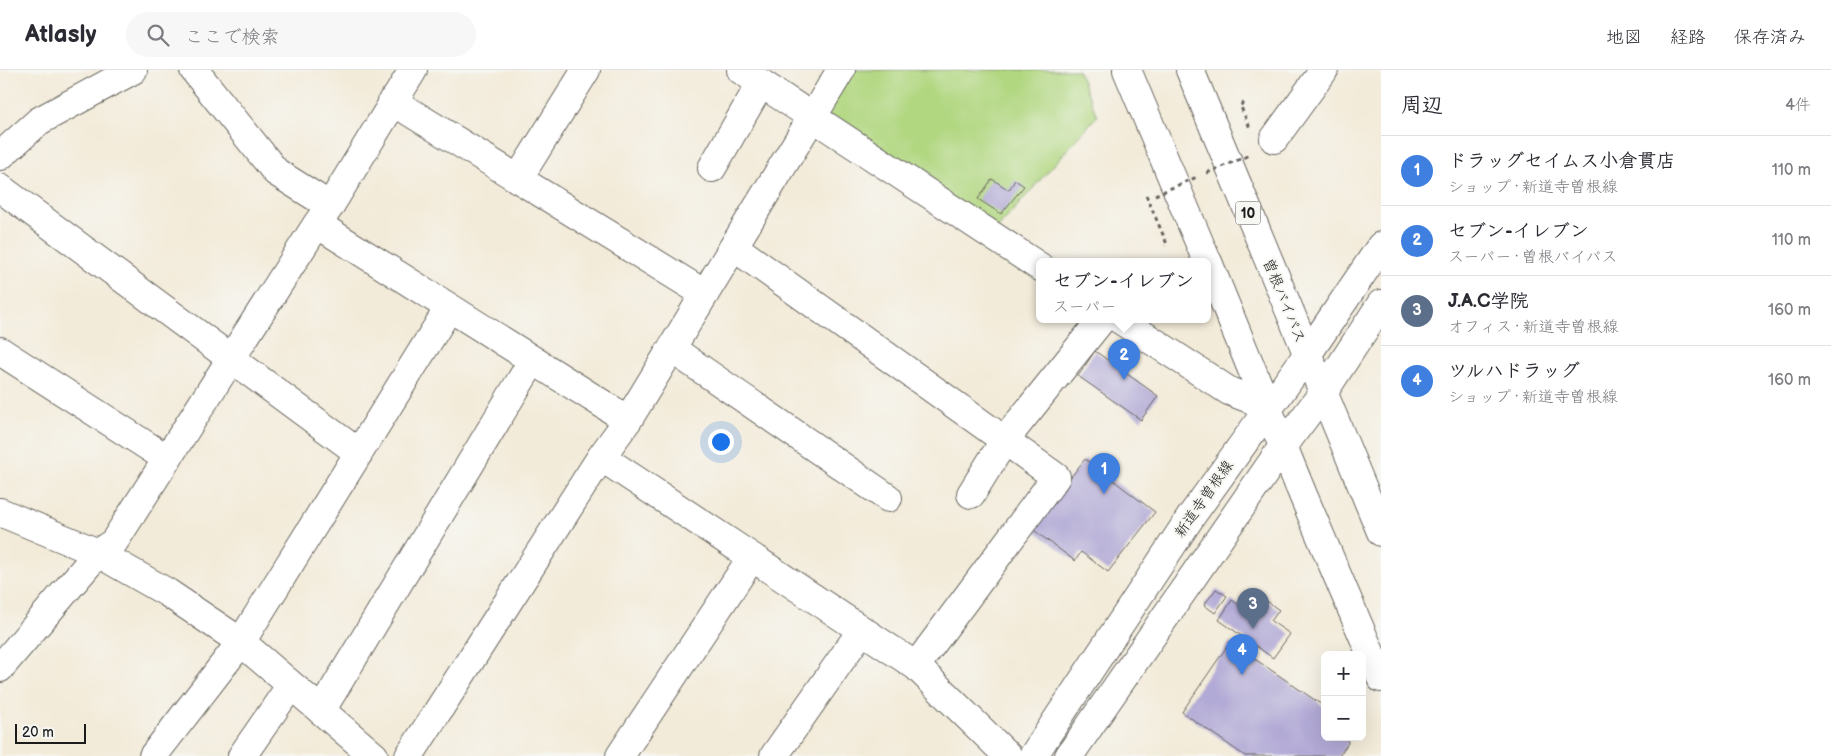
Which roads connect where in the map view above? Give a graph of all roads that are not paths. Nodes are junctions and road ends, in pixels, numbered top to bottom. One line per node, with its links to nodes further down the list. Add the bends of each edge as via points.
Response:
1 (133, 70): 13 (main road, via 39,121)
2 (194, 70): 17 (main road, via 276,172)
3 (413, 70): 10 (main road)
4 (586, 70): 15 (main road)
5 (841, 70): 11 (main road)
6 (1127, 70): 20 (main road)
7 (1190, 70): 30 (main road, 曽根バイパス / 10)
8 (1324, 70): 12 (main road)
9 (751, 77): 11 (main road); 14 (main road)
10 (392, 101): 15 (main road); 17 (main road)
11 (812, 118): 18 (main road); 21 (main road)
12 (1274, 139)
13 (0, 156)
14 (712, 168)
15 (518, 179): 23 (main road)
16 (0, 188): 31 (main road)
17 (324, 215): 25 (main road); 31 (main road)
18 (734, 246): 23 (main road); 36 (main road)
19 (1381, 246): 30 (main road, 新道寺曽根線)
20 (1206, 258)
21 (1036, 264)
22 (1211, 269): 34 (main road)
23 (705, 294): 28 (main road)
24 (1381, 304): 33 (main road)
25 (449, 308): 32 (main road); 38 (main road)
26 (1099, 323): 36 (main road)
27 (1125, 323): 34 (main road, via 1229,391)
28 (672, 349): 35 (main road); 42 (main road)
29 (0, 351): 40 (main road)
30 (1307, 355): 33 (main road, 曽根バイパス / 10); 34 (main road, 新道寺曽根線)
31 (231, 359): 38 (main road); 40 (main road)
32 (533, 360): 35 (main road); 53 (main road)
33 (1323, 393): 37 (main road); 44 (main road, 曽根バイパス / 10)
34 (1268, 406): 37 (main road); 61 (main road, 新道寺曽根線)
35 (628, 420): 39 (main road)
36 (1004, 440): 41 (main road); 49 (main road, via 1056,476)
37 (1284, 445): 51 (main road, via 1302,495); 62 (main road)
38 (359, 453): 48 (main road)
39 (601, 457): 46 (main road); 57 (main road)
40 (166, 458): 45 (main road, via 114,542)
41 (971, 494)
42 (888, 498)
43 (0, 512): 45 (main road)
44 (1381, 532)
45 (98, 553): 48 (main road, via 168,593); 50 (main road)
46 (752, 557): 47 (main road); 58 (main road)
47 (862, 630): 49 (main road); 59 (main road)
48 (241, 642): 52 (main road); 54 (main road)
49 (916, 666): 60 (main road)
50 (0, 668)
51 (1381, 678)
52 (290, 685): 53 (main road); 55 (main road)
53 (321, 711): 56 (main road)
54 (153, 756)
55 (242, 756)
56 (374, 756)
57 (409, 756)
58 (620, 756)
59 (774, 756)
60 (1008, 756)
61 (1033, 756)
62 (1069, 756)

